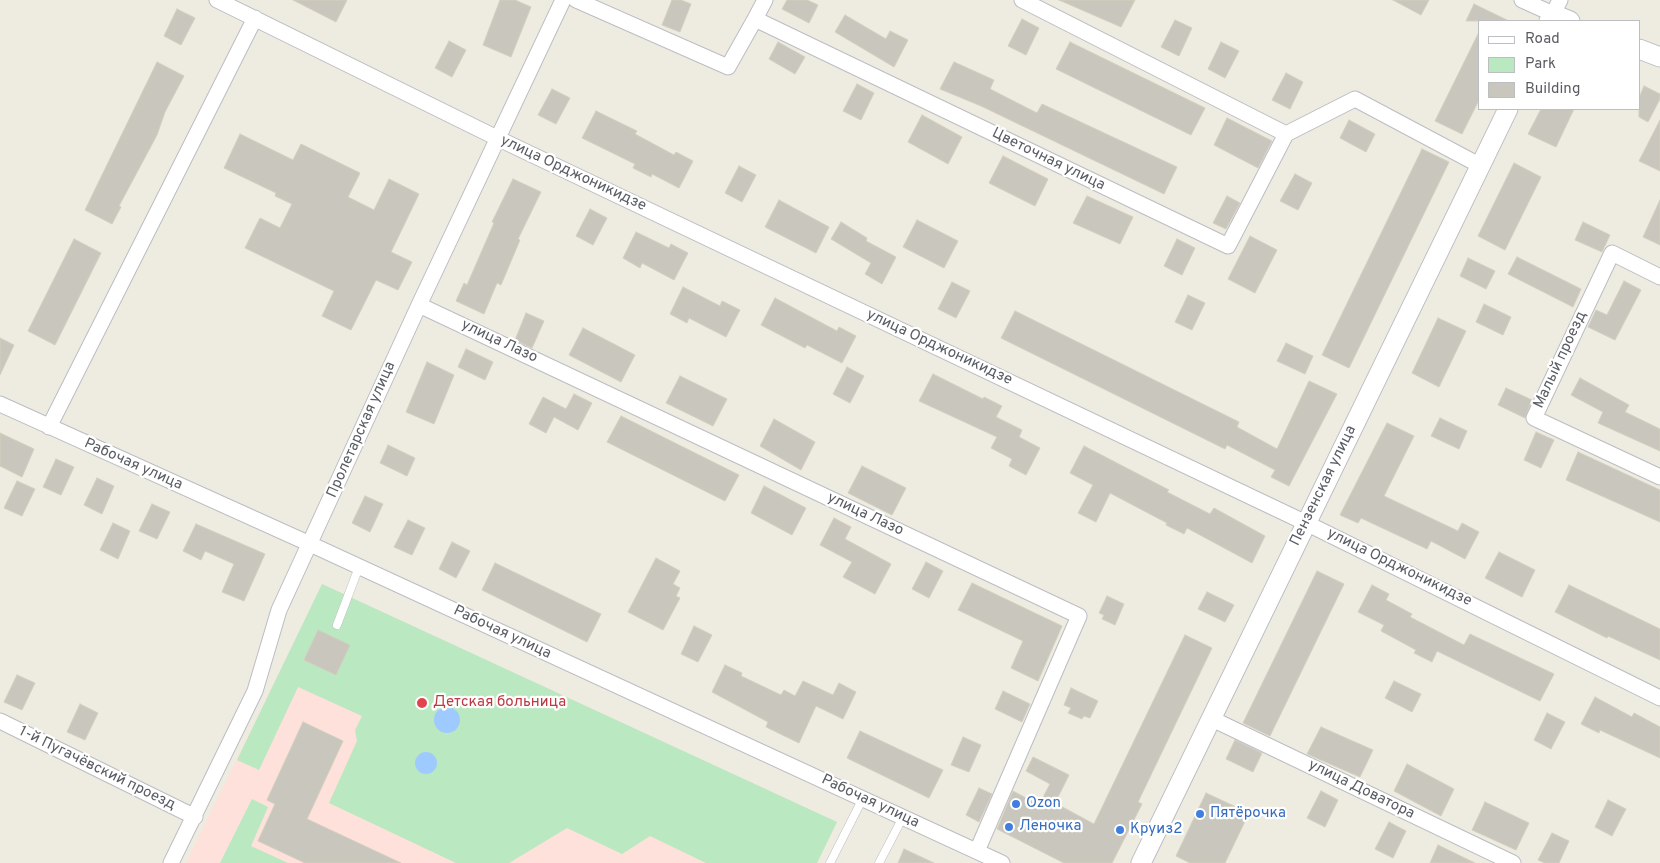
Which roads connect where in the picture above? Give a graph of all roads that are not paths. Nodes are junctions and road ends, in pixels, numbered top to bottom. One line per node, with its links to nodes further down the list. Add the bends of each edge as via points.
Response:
1 (217, 0): 8 (street, улица Орджоникидзе)
2 (563, 0): 15 (street, Пролетарская улица)
3 (576, 0): 9 (street, via 728,67)
4 (765, 0): 9 (street)
5 (1022, 0): 14 (street)
6 (1522, 0): 7 (street)
7 (1554, 12): 10 (street)
8 (255, 18): 15 (street, улица Орджоникидзе); 20 (street)
9 (755, 19): 14 (street, Цветочная улица, via 1228,246)
10 (1568, 20)
11 (1640, 49): 12 (street)
12 (1660, 57)
13 (1508, 110): 16 (street, Пензенская улица)
14 (1286, 134): 16 (street, via 1354,99)
15 (498, 138): 18 (street, Пролетарская улица); 22 (street, улица Орджоникидзе)
16 (1481, 166): 22 (street, Пензенская улица)
17 (1660, 277): 21 (street, Малый проезд, via 1612,253 1534,418)
18 (419, 305): 23 (street, Пролетарская улица); 32 (street, улица Лазо, via 1079,616)
19 (0, 404): 20 (street, Рабочая улица)
20 (50, 427): 23 (street, Рабочая улица)
21 (1660, 477)
22 (1306, 523): 26 (street, улица Орджоникидзе); 27 (street, Пензенская улица)
23 (310, 544): 24 (street, Рабочая улица); 30 (street, Пролетарская улица, via 279,610 255,691)
24 (359, 567): 25 (lane); 29 (street, Рабочая улица)
25 (337, 625)
26 (1660, 698)
27 (1210, 718): 37 (street, Пензенская улица); 38 (street, улица Доватора)
28 (0, 721): 30 (street, 1-й Пугачёвский проезд)
29 (863, 798): 31 (street, Рабочая улица); 34 (lane)
30 (195, 817): 33 (street, Пролетарская улица)
31 (903, 817): 32 (street, Рабочая улица); 35 (lane)
32 (977, 851): 36 (street, Рабочая улица)
33 (171, 863)
34 (830, 863)
35 (880, 863)
36 (1002, 863)
37 (1141, 863)
38 (1513, 863)

